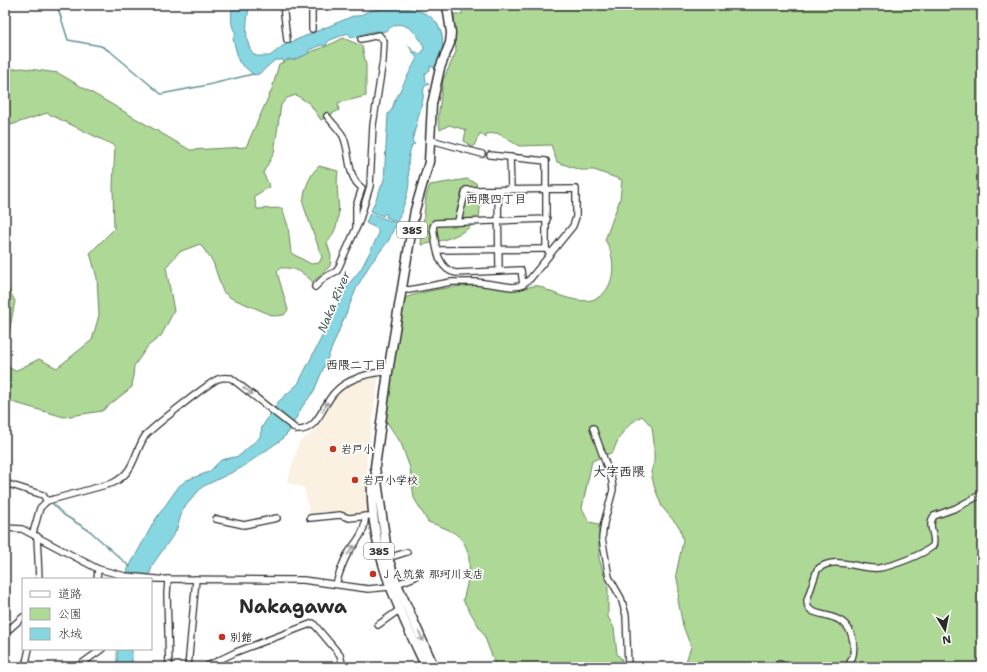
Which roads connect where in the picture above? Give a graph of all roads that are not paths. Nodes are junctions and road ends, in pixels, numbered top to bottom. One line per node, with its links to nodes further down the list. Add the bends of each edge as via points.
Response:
1 (283, 5): 6 (street)
2 (312, 5): 4 (street)
3 (447, 5): 8 (highway, 385, via 450,44 434,91)
4 (312, 29)
5 (361, 39): 18 (street, via 379,35 384,41 373,125 370,186)
6 (287, 40)
7 (327, 116): 18 (street, via 343,136 351,174 357,185 362,188 356,206)
8 (431, 140): 9 (street); 25 (highway, 385, via 429,162 415,210)
9 (482, 154)
10 (490, 155): 11 (street)
11 (510, 157): 12 (street); 14 (street, via 546,161)
12 (511, 189): 13 (street); 14 (street)
13 (498, 190): 16 (street); 17 (street, via 466,190)
14 (548, 190): 15 (street); 21 (street, via 576,189 575,222)
15 (547, 219): 16 (street); 21 (street)
16 (498, 220): 17 (street); 19 (street)
17 (458, 221): 20 (street, via 435,223 433,228)
18 (356, 230): 24 (street, via 337,271 325,277)
19 (499, 249): 20 (street); 21 (street); 22 (street)
20 (438, 250): 22 (street, via 441,264 452,272)
21 (548, 251): 23 (street, via 530,279)
22 (499, 270): 23 (street, via 521,270)
23 (522, 285): 25 (street, via 512,287 477,282 451,282)
24 (315, 287)
25 (402, 289): 26 (highway, 385)
26 (388, 372): 30 (street, one-way to 26, via 122,478 129,471 146,435 218,379 231,378 297,430 304,430 312,427 331,397 342,386 370,375); 31 (highway, 385, via 375,467)
27 (593, 428): 63 (street, via 612,481 613,490 602,538 609,577 624,606)
28 (5, 483): 30 (street, via 43,495)
29 (982, 494): 66 (street, via 934,516 930,526 933,546 902,561 874,568 830,562 817,570 807,605 811,611 838,619 847,626 854,648)
30 (46, 501): 36 (street, via 40,508)
31 (373, 515): 33 (street); 38 (highway, 385); 47 (street, one-way to 31, via 341,567); 48 (highway, 385, via 376,540)
32 (277, 518): 34 (street, via 244,525)
33 (310, 518)
34 (216, 519)
35 (5, 528): 36 (street, via 22,529)
36 (35, 534): 39 (street); 41 (street)
37 (407, 552): 38 (street)
38 (388, 558): 48 (highway, 385)
39 (98, 569): 42 (street); 43 (street)
40 (415, 577): 48 (street)
41 (39, 578)
42 (97, 578)
43 (146, 578)
44 (152, 579): 45 (street)
45 (168, 579): 46 (street); 57 (street)
46 (196, 579): 47 (street, via 304,580); 58 (street)
47 (336, 584): 48 (street, via 368,590)
48 (393, 585): 49 (highway, 385); 62 (highway, 385, one-way to 62)
49 (399, 610): 51 (street); 61 (highway, 385)
50 (22, 617): 52 (street)
51 (378, 625)
52 (5, 633)
53 (29, 650): 55 (street)
54 (101, 650): 56 (street)
55 (25, 667)
56 (77, 667)
57 (169, 667)
58 (188, 667)
59 (205, 667): 60 (street, via 236,652 313,623 340,655)
60 (343, 667)
61 (426, 667)
62 (434, 667)
63 (628, 667)
64 (775, 667): 65 (street, via 780,664)
65 (784, 667)
66 (847, 667)

